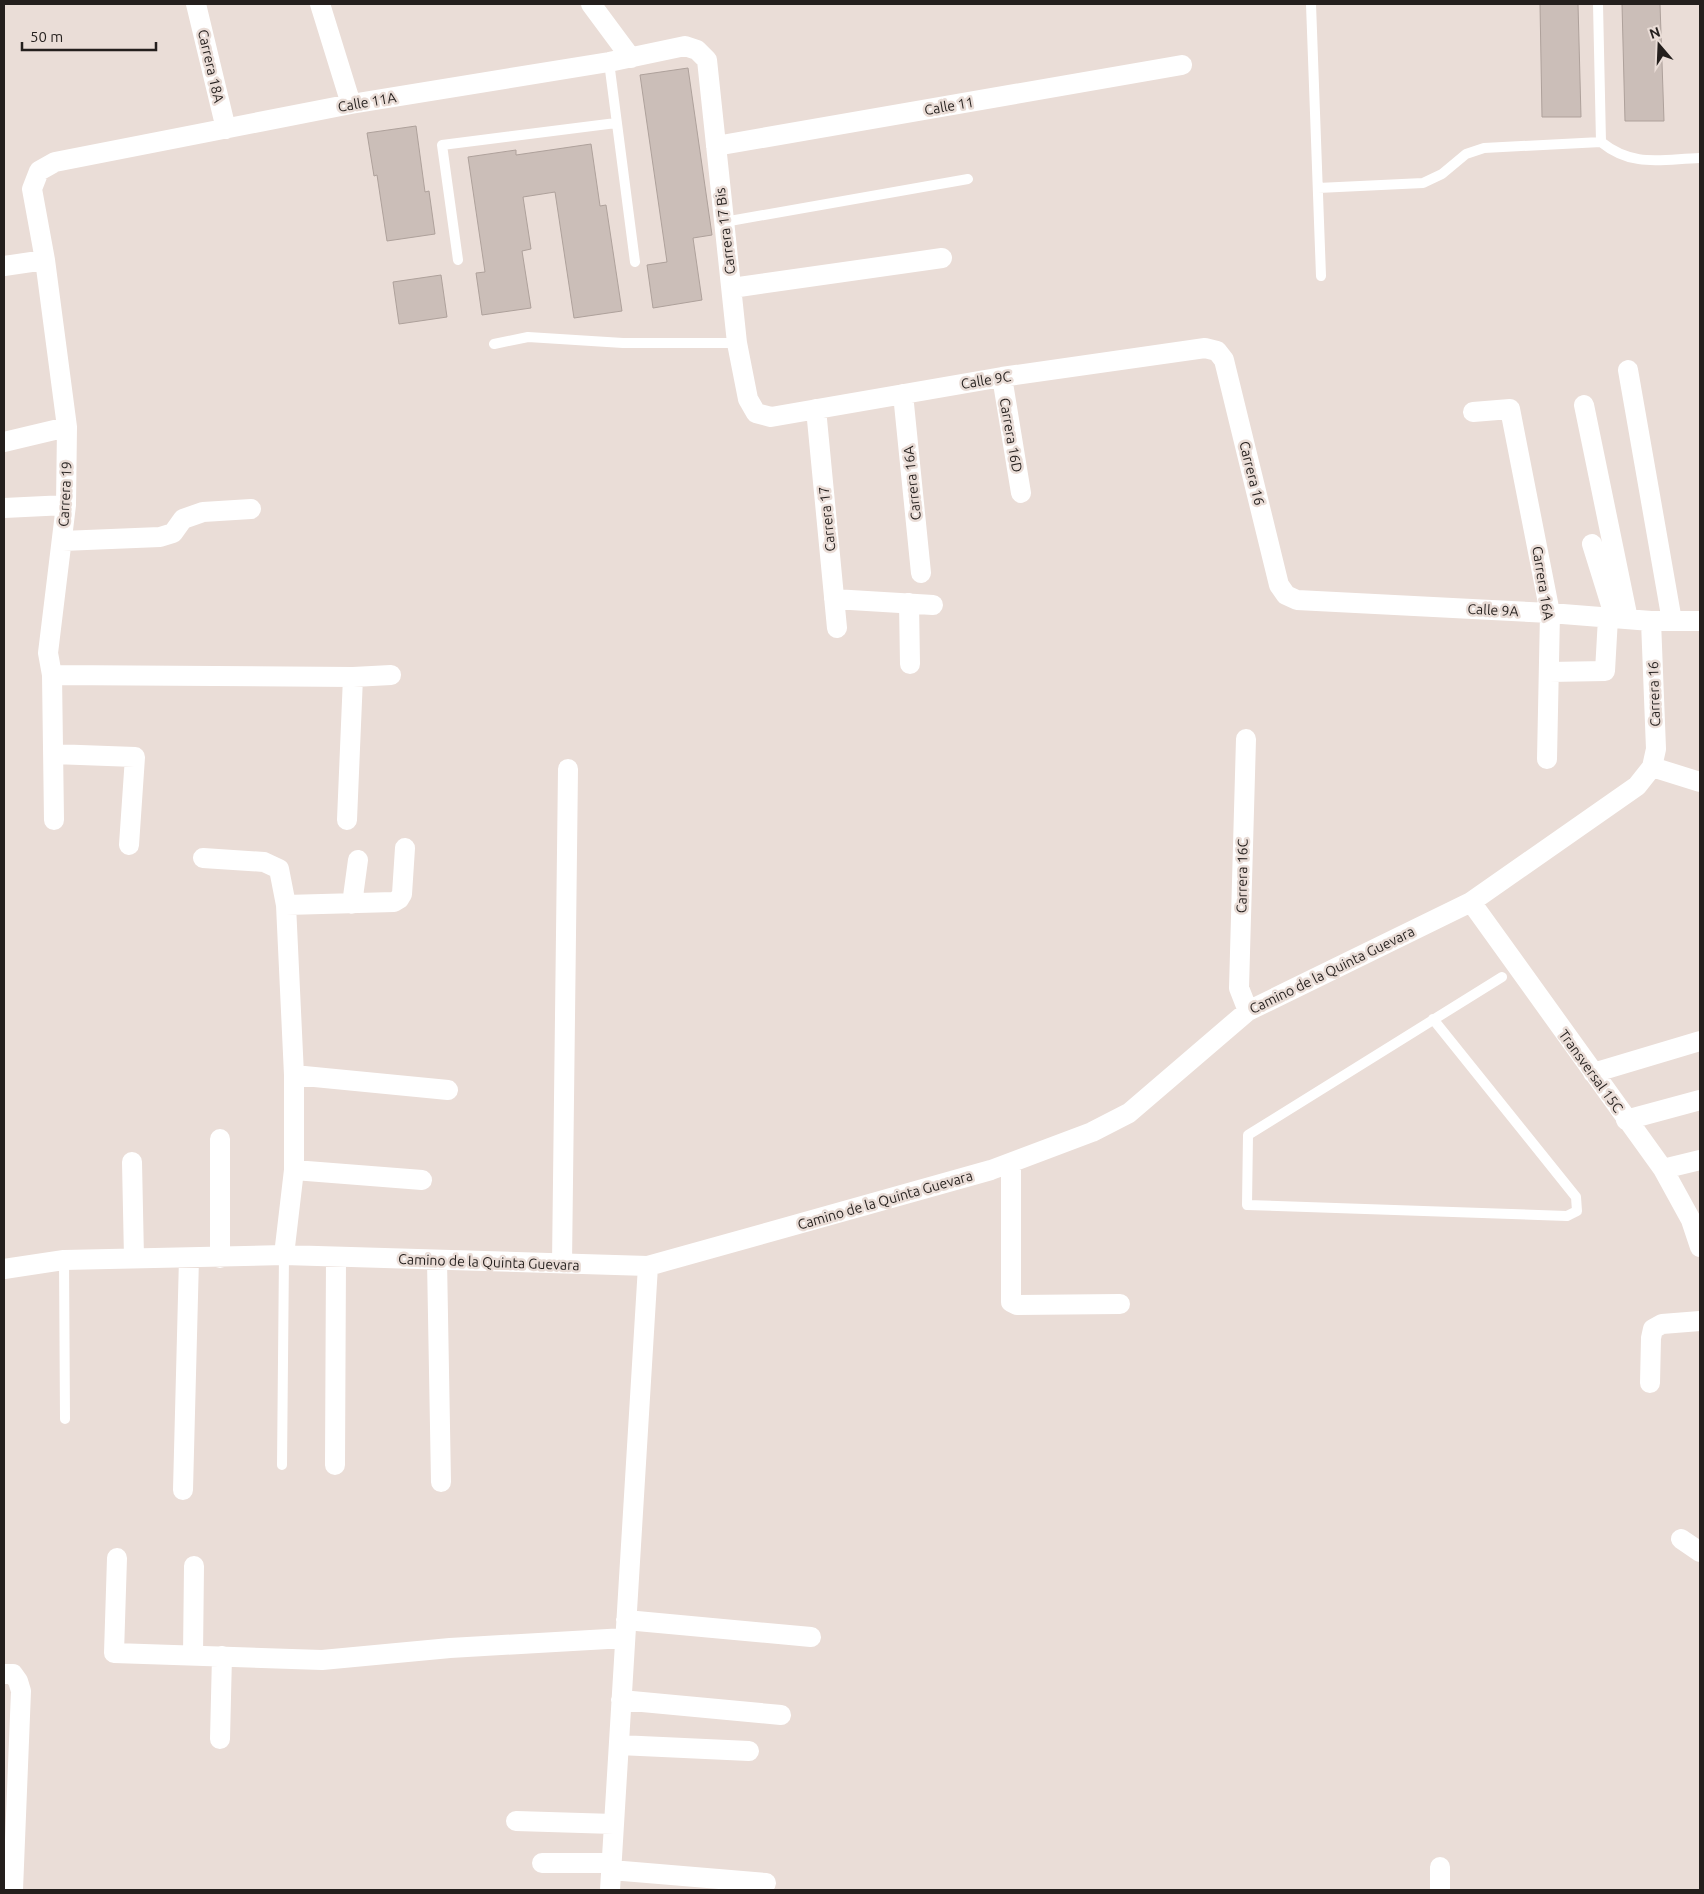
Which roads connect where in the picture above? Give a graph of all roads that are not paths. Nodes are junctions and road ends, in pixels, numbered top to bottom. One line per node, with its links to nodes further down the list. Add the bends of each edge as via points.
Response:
1 (196, 4): 12 (street, Carrera 18A)
2 (320, 4): 10 (street)
3 (591, 4): 7 (street)
4 (1311, 4): 18 (lane)
5 (1598, 4): 13 (lane)
6 (697, 50): 7 (street, Calle 11A, via 685,46); 14 (street, Carrera 17 Bis, via 707,60)
7 (631, 58): 8 (street, Calle 11A)
8 (609, 62): 10 (street, Calle 11A); 11 (lane)
9 (1182, 65): 14 (street, Calle 11)
10 (352, 104): 12 (street, Calle 11A)
11 (616, 123): 22 (lane, via 442,145); 23 (lane)
12 (226, 129): 16 (street, Calle 11A, via 55,162)
13 (1601, 142): 15 (lane, via 1616,154 1634,160); 18 (lane, via 1484,148 1466,154 1442,174 1423,183)
14 (716, 146): 19 (street, Carrera 17 Bis)
15 (1700, 158)
16 (39, 171): 21 (street, Carrera 19, via 32,189)
17 (968, 179): 19 (lane)
18 (1318, 188): 25 (lane)
19 (724, 222): 26 (street, Carrera 17 Bis)
20 (942, 258): 26 (street)
21 (45, 260): 24 (street); 37 (street, Carrera 19)
22 (458, 260)
23 (635, 262)
24 (4, 266)
25 (1322, 276)
26 (732, 288): 27 (street, Carrera 17 Bis)
27 (737, 343): 28 (lane, via 623,343 528,337); 36 (street, Carrera 17 Bis, via 748,399)
28 (494, 344)
29 (1217, 351): 31 (street, Calle 9C, via 1205,348); 46 (street, Carrera 16, via 1224,360 1279,585)
30 (1628, 370): 53 (street)
31 (1002, 377): 32 (street, Calle 9C); 39 (street, Carrera 16D)
32 (903, 394): 34 (street, Calle 9C); 45 (street, Carrera 16A)
33 (1584, 405): 51 (street)
34 (816, 409): 36 (street, Calle 9C, via 771,417); 47 (street, Carrera 17)
35 (1473, 412): 50 (street, Carrera 16A, via 1510,409)
36 (756, 413)
37 (67, 427): 38 (street); 40 (street, Carrera 19)
38 (4, 442)
39 (1021, 493)
40 (66, 504): 41 (street); 43 (street, Carrera 19)
41 (4, 508)
42 (251, 509): 43 (street, via 203,512 183,519 174,533 160,537)
43 (62, 540): 58 (street, Carrera 19, via 48,653)
44 (1592, 544): 51 (street)
45 (921, 573)
46 (1286, 595): 50 (street, Calle 9A, via 1297,600)
47 (834, 600): 48 (street); 55 (street, Carrera 17)
48 (909, 603): 49 (street); 56 (street)
49 (933, 604)
50 (1550, 612): 51 (street, Calle 9A); 57 (street, Carrera 16A)
51 (1617, 618): 52 (street, Calle 9A); 57 (street, via 1605,671)
52 (1651, 621): 53 (street, Calle 9A); 64 (street, Carrera 16, via 1656,749)
53 (1672, 621): 54 (street, Calle 9A)
54 (1700, 621)
55 (837, 628)
56 (910, 664)
57 (1549, 672): 63 (street, Carrera 16A)
58 (52, 675): 60 (street); 62 (street, Carrera 19)
59 (391, 675): 60 (street)
60 (353, 677): 68 (street)
61 (1246, 739): 77 (street, Carrera 16C, via 1239,988)
62 (54, 754): 67 (street, Carrera 19); 69 (street, via 135,757)
63 (1547, 759)
64 (1652, 767): 66 (street); 73 (street, Camino de la Quinta Guevara, via 1637,786)
65 (568, 769): 100 (street)
66 (1700, 782)
67 (54, 820)
68 (347, 820)
69 (129, 845)
70 (406, 848): 74 (street, via 399,899)
71 (203, 858): 75 (street, via 264,862 279,869)
72 (358, 860): 74 (street)
73 (1471, 902): 76 (street, Transversal 15C); 77 (street, Camino de la Quinta Guevara)
74 (352, 904): 75 (street)
75 (286, 905): 81 (street)
76 (1509, 973): 78 (lane); 80 (street, Transversal 15C)
77 (1248, 1011): 88 (street, Camino de la Quinta Guevara, via 1129,1113 1092,1132)
78 (1433, 1019): 78 (lane, via 1248,1135 1248,1205 1567,1216 1577,1211 1576,1197)
79 (1700, 1041): 80 (street)
80 (1593, 1073): 84 (street, Transversal 15C)
81 (294, 1075): 82 (street); 89 (street)
82 (448, 1090)
83 (1700, 1100): 84 (street)
84 (1626, 1120): 90 (street, Transversal 15C)
85 (220, 1139): 96 (street)
86 (1700, 1160): 90 (street)
87 (132, 1162): 94 (street)
88 (1012, 1163): 101 (street, Camino de la Quinta Guevara); 103 (street, via 1011,1302 1017,1305)
89 (294, 1170): 91 (street); 93 (street)
90 (1663, 1170): 92 (street, Transversal 15C, via 1691,1220)
91 (422, 1180)
92 (1700, 1247)
93 (284, 1255): 96 (street, Camino de la Quinta Guevara); 97 (street, Camino de la Quinta Guevara); 107 (lane)
94 (134, 1258): 95 (street, Camino de la Quinta Guevara); 98 (street, Camino de la Quinta Guevara)
95 (189, 1258): 96 (street, Camino de la Quinta Guevara); 110 (street)
96 (220, 1258)
97 (336, 1258): 99 (street, Camino de la Quinta Guevara); 108 (street)
98 (64, 1260): 102 (street, Camino de la Quinta Guevara); 106 (lane)
99 (437, 1260): 100 (street, Camino de la Quinta Guevara); 109 (street)
100 (562, 1264): 101 (street, Camino de la Quinta Guevara)
101 (648, 1266): 115 (street)
102 (4, 1269)
103 (1120, 1304)
104 (1700, 1321): 105 (street, via 1662,1324 1654,1329)
105 (1650, 1383)
106 (65, 1419)
107 (282, 1465)
108 (335, 1465)
109 (441, 1482)
110 (184, 1490)
111 (1681, 1539): 112 (street)
112 (1700, 1552)
113 (117, 1558): 117 (street, via 114,1653)
114 (194, 1566): 117 (street)
115 (625, 1629): 116 (street); 118 (street, via 322,1660); 120 (street)
116 (811, 1637)
117 (193, 1655): 118 (street)
118 (222, 1656): 122 (street)
119 (4, 1674): 127 (street, via 13,1674 21,1691)
120 (621, 1700): 121 (street); 123 (street)
121 (780, 1715)
122 (220, 1739)
123 (618, 1745): 124 (street); 126 (street)
124 (749, 1751)
125 (516, 1821): 126 (street)
126 (614, 1824): 129 (street)
127 (9, 1856): 132 (street)
128 (542, 1863): 129 (street)
129 (612, 1866): 131 (street); 133 (street)
130 (1440, 1867): 134 (street)
131 (766, 1883)
132 (13, 1890)
133 (610, 1890)
134 (1440, 1890)

